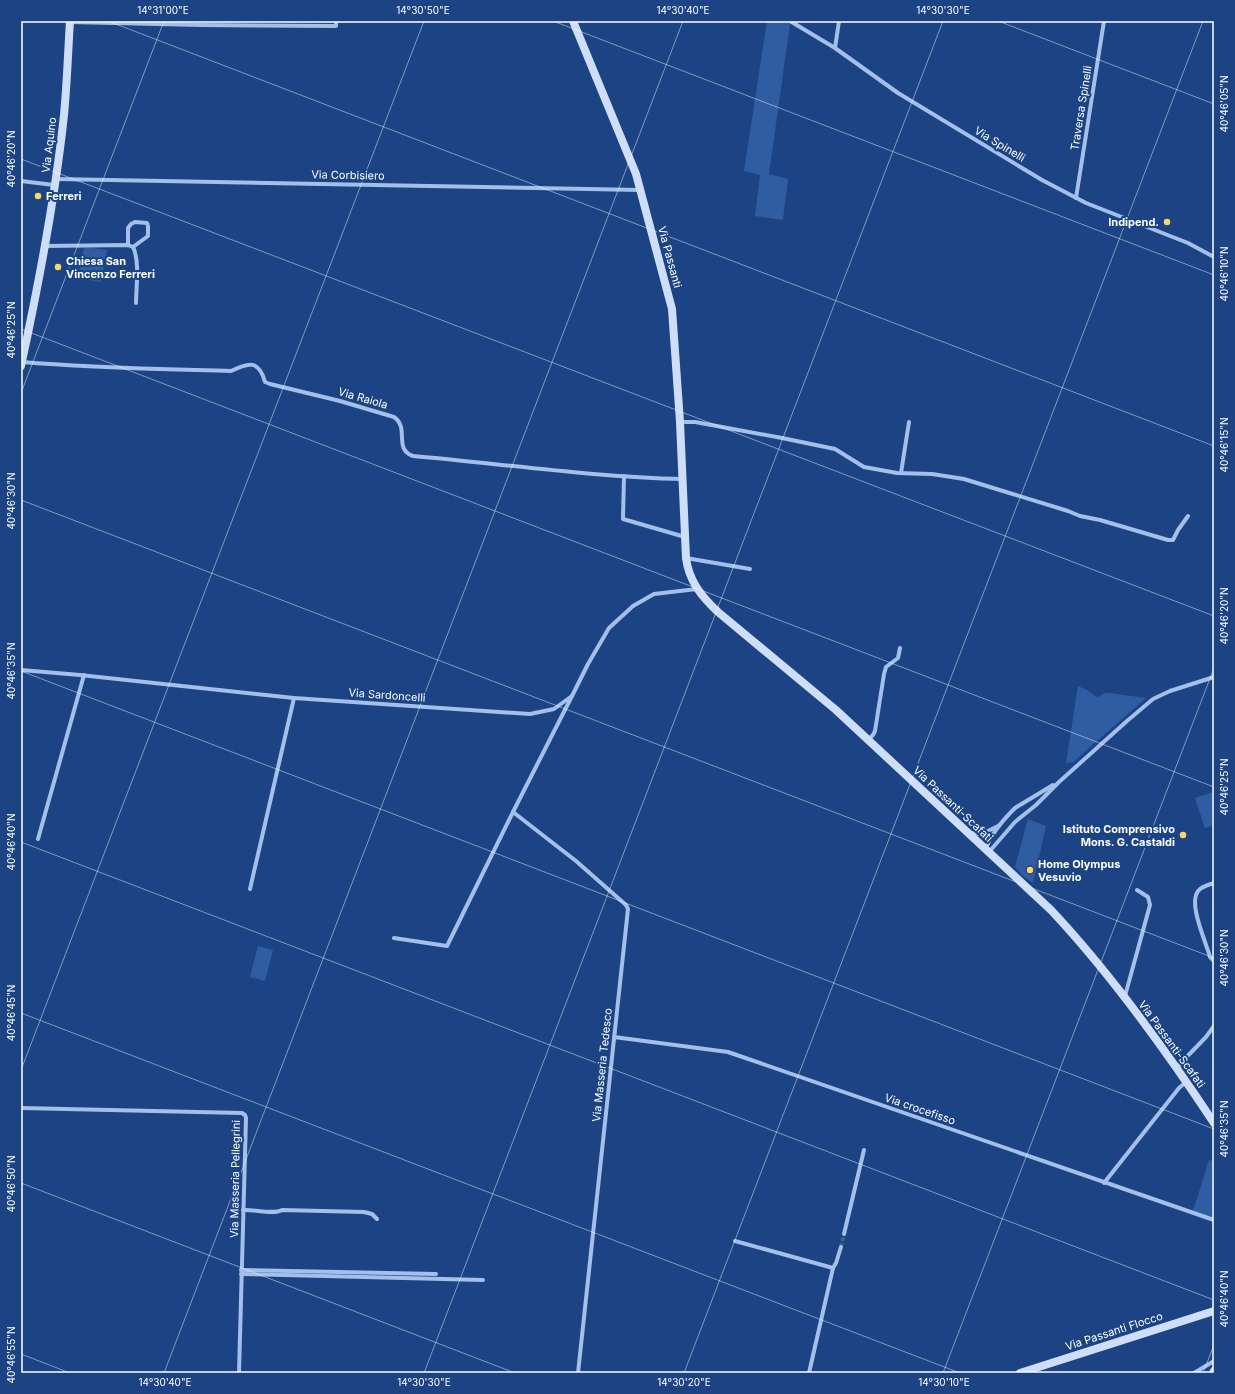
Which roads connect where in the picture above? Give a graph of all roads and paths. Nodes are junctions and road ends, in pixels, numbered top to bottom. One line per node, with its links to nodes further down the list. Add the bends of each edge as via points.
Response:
1 (70, 21): 7 (street); 10 (street, Via Aquino, via 64,115)
2 (336, 21): 7 (street, via 336,26)
3 (573, 21): 11 (street, Via Passanti, via 628,154)
4 (790, 21): 8 (street, Via Spinelli)
5 (839, 21): 8 (street)
6 (1104, 21): 12 (street, Traversa Spinelli)
7 (201, 23)
8 (835, 48): 12 (street, Via Spinelli, via 898,93)
9 (21, 181): 10 (street, Via Corbisiero)
10 (55, 182): 11 (street, Via Corbisiero); 14 (street, Via Aquino)
11 (640, 190): 19 (street, Via Passanti, via 672,309)
12 (1076, 198): 16 (street, Via Spinelli, via 1188,242)
13 (128, 245): 14 (street); 15 (street); 15 (street, via 128,228 131,224 145,222 148,226 148,236)
14 (45, 246): 18 (street, Via Aquino)
15 (133, 247): 17 (street, via 137,265)
16 (1214, 257)
17 (136, 303)
18 (21, 364): 22 (street, Via Raiola, via 231,371 238,366 256,366 261,370 265,382 270,384 394,417 402,425 404,449 413,456)
19 (680, 422): 21 (street, via 695,422 835,449 864,467); 23 (street, Via Passanti)
20 (909, 422): 21 (street)
21 (901, 474): 25 (street, via 932,474 964,479 1080,516 1168,540 1173,540)
22 (624, 476): 23 (street, Via Raiola); 26 (street, via 623,519)
23 (683, 479): 24 (street, Via Passanti)
24 (684, 512): 26 (street, Via Passanti-Scafati)
25 (1188, 516)
26 (685, 536): 27 (street, Via Passanti-Scafati)
27 (686, 558): 28 (street); 29 (street, Via Passanti-Scafati, via 687,569)
28 (750, 569)
29 (697, 589): 34 (street, Via Sardoncelli, via 654,594 633,606 609,628); 36 (street, Via Passanti-Scafati, via 718,612 807,685)
30 (900, 648): 36 (street, via 898,658 886,667 875,731)
31 (21, 670): 32 (street, Via Sardoncelli)
32 (84, 675): 35 (street, Via Sardoncelli); 41 (street)
33 (1214, 677): 37 (street, via 1153,699)
34 (572, 696): 35 (street, Via Sardoncelli, via 554,709 530,714); 38 (street)
35 (294, 698): 44 (street)
36 (868, 740): 40 (street, Via Passanti-Scafati)
37 (1059, 782): 39 (street, via 1016,808); 42 (street)
38 (513, 812): 46 (street, via 447,946); 50 (street, Via Masseria Tedesco, via 576,861 626,905 628,914)
39 (1000, 825): 40 (street, via 982,834); 42 (street, via 988,843)
40 (966, 831): 42 (street, Via Passanti-Scafati)
41 (38, 839)
42 (987, 851): 48 (street, Via Passanti-Scafati, via 1051,910 1093,957)
43 (1214, 883): 47 (street, via 1200,888 1194,902 1210,957)
44 (250, 889)
45 (1137, 890): 48 (street, via 1148,897 1150,905)
46 (394, 938)
47 (1214, 961)
48 (1124, 998): 51 (street, Via Passanti-Scafati)
49 (1214, 1026): 51 (street)
50 (614, 1037): 56 (street, Via crocefisso, via 728,1052); 70 (street, Via Masseria Tedesco)
51 (1176, 1068): 52 (street, Via Passanti-Scafati)
52 (1186, 1082): 54 (street, Via Passanti-Scafati); 56 (street)
53 (21, 1108): 57 (street, Via Masseria Pellegrini, via 244,1114 246,1118)
54 (1214, 1124)
55 (864, 1150): 60 (street)
56 (1104, 1182): 59 (street, Via crocefisso)
57 (243, 1210): 58 (street, via 364,1212 372,1214); 64 (street, Via Masseria Pellegrini)
58 (376, 1219)
59 (1214, 1220)
60 (844, 1234)
61 (735, 1241): 63 (street)
62 (841, 1247): 63 (street)
63 (833, 1268): 71 (street)
64 (241, 1272): 65 (street); 66 (street); 69 (street, Via Masseria Pellegrini)
65 (436, 1274)
66 (483, 1280)
67 (1214, 1311): 72 (street, Via Passanti Flocco)
68 (1214, 1360): 73 (street)
69 (238, 1373)
70 (578, 1373)
71 (809, 1373)
72 (1020, 1373)
73 (1194, 1373)

